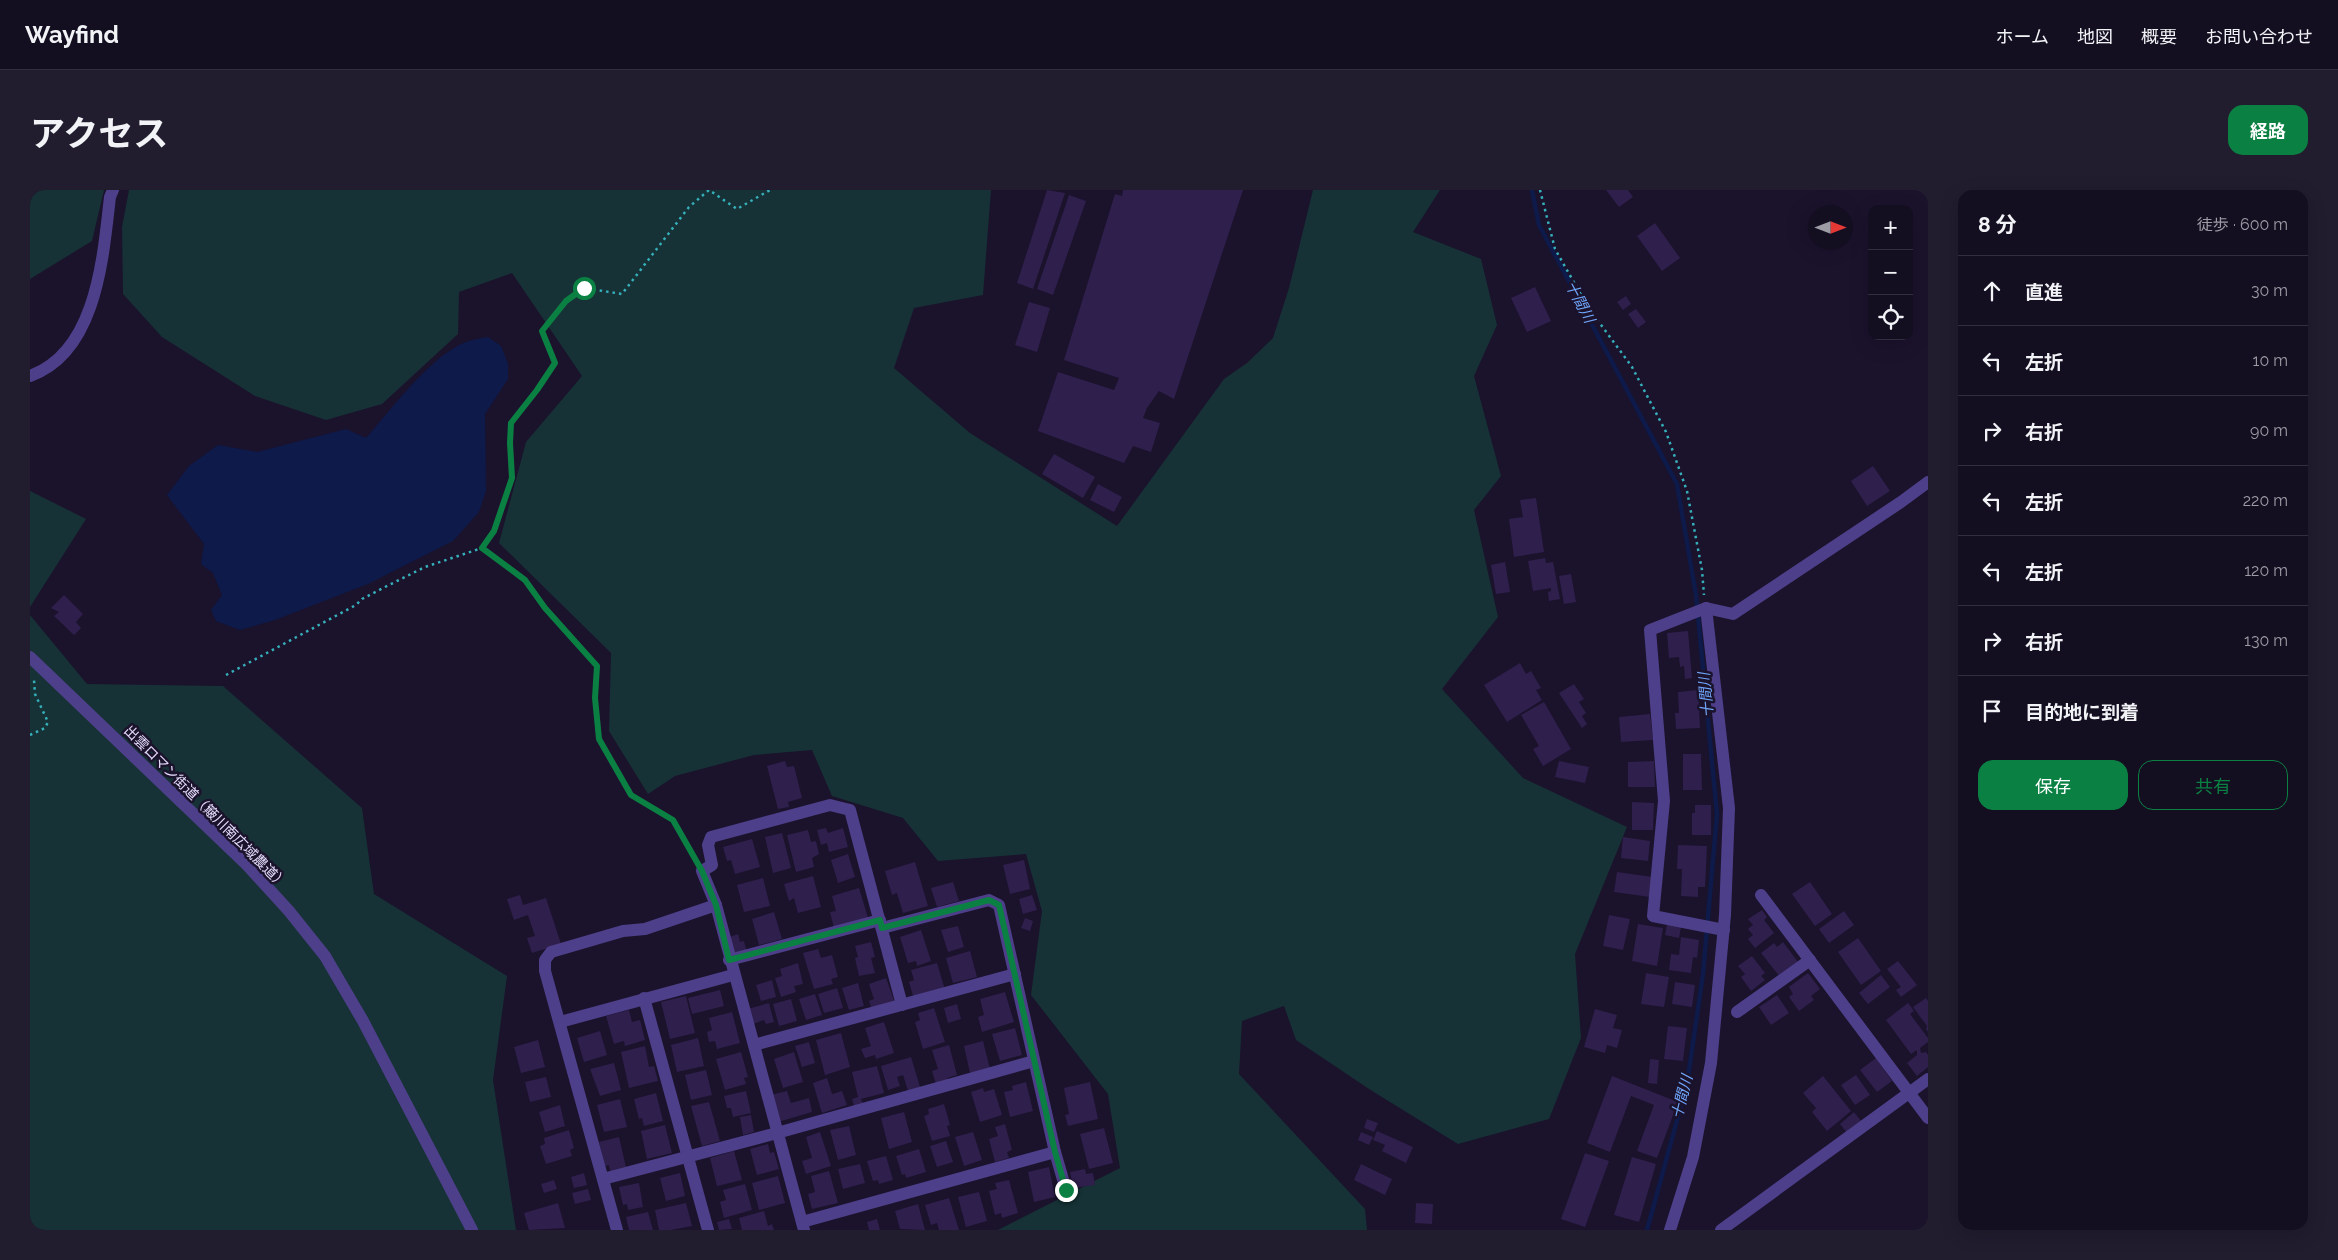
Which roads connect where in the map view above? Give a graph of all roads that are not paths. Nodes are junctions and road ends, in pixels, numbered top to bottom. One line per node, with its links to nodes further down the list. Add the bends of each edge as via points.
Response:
1 (113, 190): 2 (street, via 102,269 74,341 59,360)
2 (30, 376)
3 (1928, 482): 4 (street, via 1733,614)
4 (1706, 608): 9 (street, via 1729,808); 9 (street, via 1650,630 1664,801 1653,916)
5 (34, 661): 29 (street, 出雲ロマン街道（簸川南広域農道）, via 247,865 325,956 363,1021)
6 (1762, 894): 11 (street)
7 (716, 905): 8 (street, via 702,871 712,865 708,845 712,837 830,805 850,810); 10 (street); 17 (street, via 645,929 623,931 551,952 545,960 545,971)
8 (881, 924): 10 (street); 12 (street, via 989,900 999,905); 15 (street)
9 (1724, 930): 32 (street, via 1711,1064 1693,1157)
10 (729, 960): 13 (street)
11 (1810, 960): 16 (street); 21 (street)
12 (1015, 974): 15 (street); 19 (street)
13 (733, 975): 14 (street); 18 (street)
14 (644, 998): 17 (street); 25 (street)
15 (902, 1005): 18 (street)
16 (1737, 1012)
17 (560, 1022): 26 (street)
18 (754, 1045): 23 (street)
19 (1034, 1061): 23 (street); 24 (street)
20 (1928, 1079): 21 (street)
21 (1909, 1092): 22 (street); 33 (street)
22 (1928, 1118)
23 (777, 1133): 25 (street); 28 (street)
24 (1055, 1152): 27 (street); 28 (street)
25 (688, 1157): 26 (street); 31 (street)
26 (603, 1179): 30 (street)
27 (1066, 1190)
28 (803, 1226)
29 (472, 1230)
30 (617, 1230)
31 (708, 1230)
32 (1670, 1230)
33 (1721, 1230)

